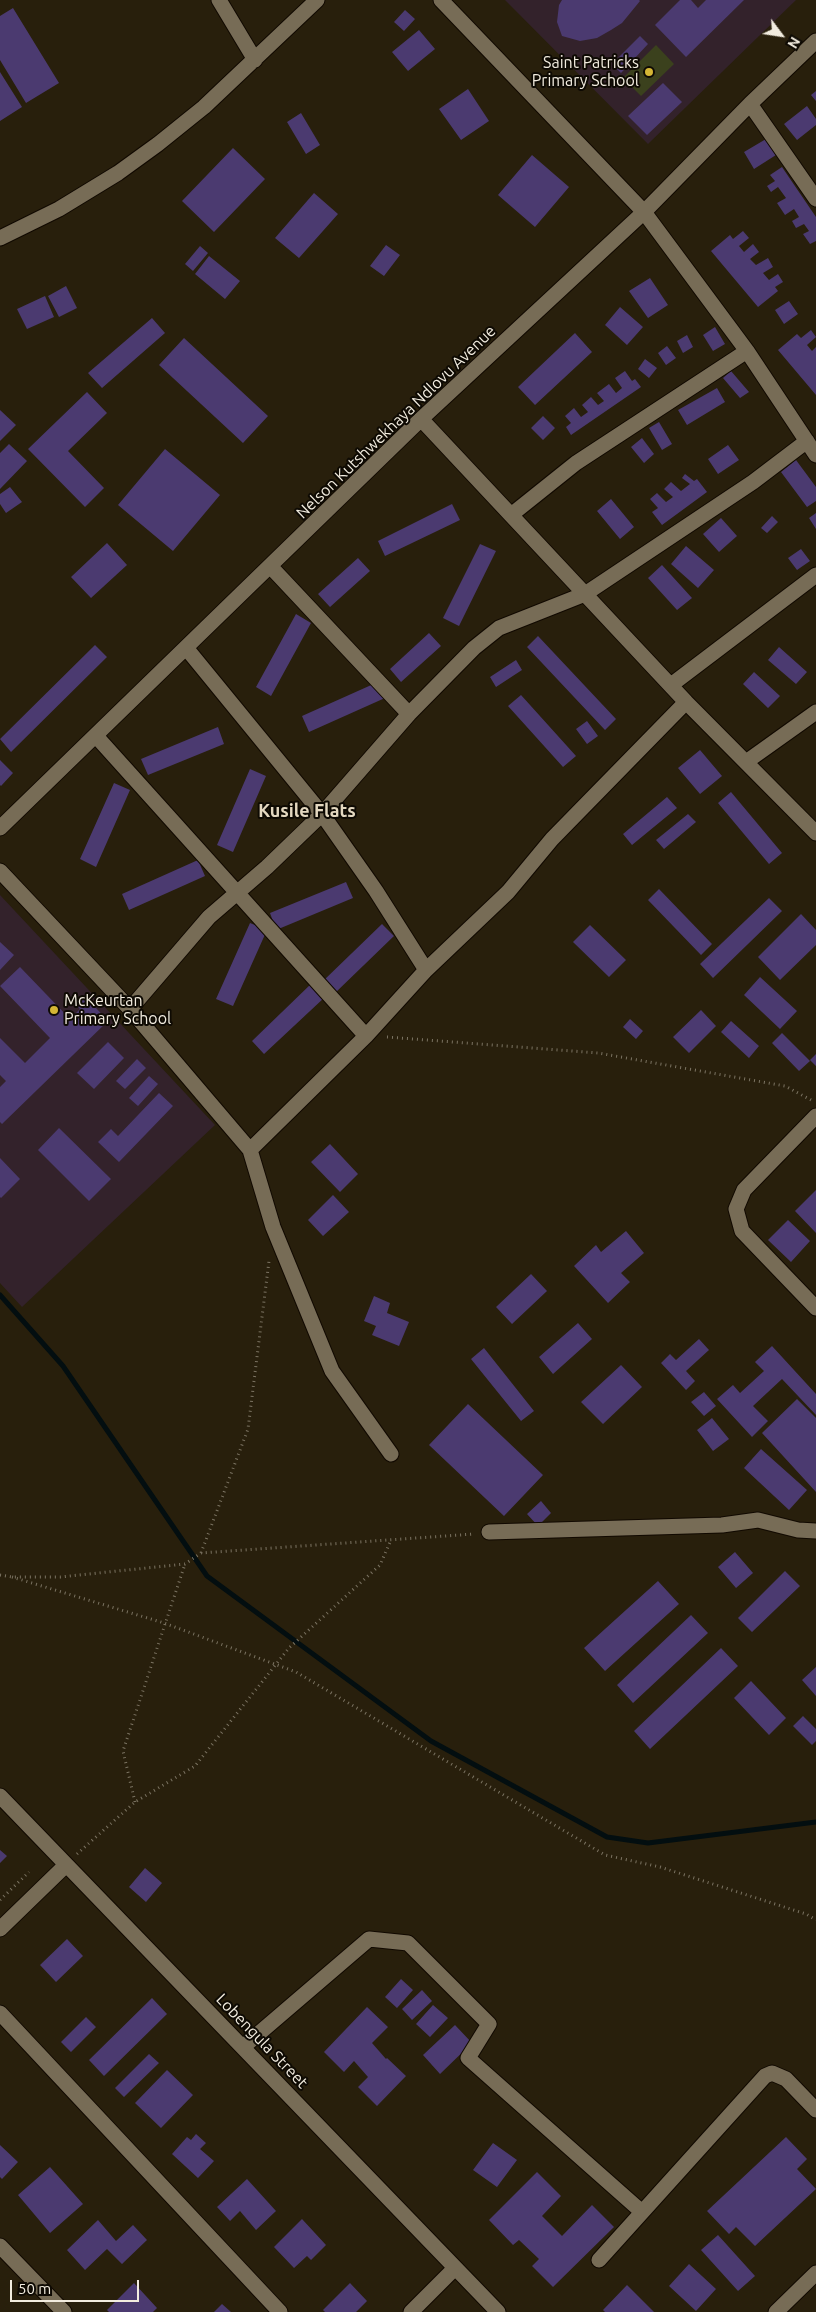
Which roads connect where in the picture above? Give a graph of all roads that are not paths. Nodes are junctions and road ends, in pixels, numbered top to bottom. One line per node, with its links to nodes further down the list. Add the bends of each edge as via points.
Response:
1 (219, 0): 5 (street)
2 (317, 0): 5 (street)
3 (442, 0): 8 (street)
4 (816, 41): 6 (street, Nelson Kutshwekhaya Ndlovu Avenue)
5 (255, 60): 9 (street, via 204,107 118,173 59,209)
6 (750, 104): 7 (street); 8 (street, Nelson Kutshwekhaya Ndlovu Avenue)
7 (816, 199)
8 (644, 212): 10 (street); 11 (street, Nelson Kutshwekhaya Ndlovu Avenue)
9 (0, 238)
10 (747, 351): 12 (street); 14 (street, via 576,463)
11 (422, 419): 14 (street); 15 (street, Nelson Kutshwekhaya Ndlovu Avenue)
12 (807, 442): 13 (street); 17 (street)
13 (816, 455)
14 (511, 515): 17 (street)
15 (270, 566): 18 (street, Nelson Kutshwekhaya Ndlovu Avenue); 22 (street)
16 (816, 575): 19 (street)
17 (585, 594): 19 (street); 22 (street, via 499,628 474,648)
18 (187, 649): 23 (street, Nelson Kutshwekhaya Ndlovu Avenue); 25 (street)
19 (671, 685): 20 (street)
20 (686, 702): 24 (street); 30 (street, via 552,839 508,892)
21 (816, 712): 24 (street)
22 (410, 714): 25 (street)
23 (96, 736): 26 (street, Nelson Kutshwekhaya Ndlovu Avenue); 29 (street)
24 (746, 762): 27 (street)
25 (322, 814): 29 (street); 30 (street)
26 (0, 828)
27 (816, 833)
28 (0, 871): 31 (street)
29 (238, 893): 31 (street, via 186,941); 32 (street)
30 (426, 970): 32 (street)
31 (130, 1009): 34 (street)
32 (366, 1036): 34 (street)
33 (816, 1116): 35 (street, via 744,1190 736,1209 742,1232)
34 (250, 1150): 36 (street, via 273,1227 332,1371)
35 (816, 1308)
36 (391, 1454)
37 (816, 1531): 38 (street, via 758,1520 722,1525)
38 (489, 1532)
39 (0, 1796): 40 (street, Lobengula Street)
40 (66, 1865): 41 (street); 43 (street, Lobengula Street)
41 (0, 1929)
42 (0, 2013): 51 (street)
43 (243, 2047): 45 (street, via 369,1939 408,1943 489,2024 468,2058); 48 (street, Lobengula Street)
44 (816, 2110): 45 (street, via 786,2079 772,2074 765,2076)
45 (642, 2212): 47 (street)
46 (0, 2246): 50 (street)
47 (599, 2260)
48 (455, 2268): 52 (street); 53 (street, Lobengula Street)
49 (816, 2273): 54 (street)
50 (64, 2312)
51 (280, 2312)
52 (411, 2312)
53 (498, 2312)
54 (776, 2312)

